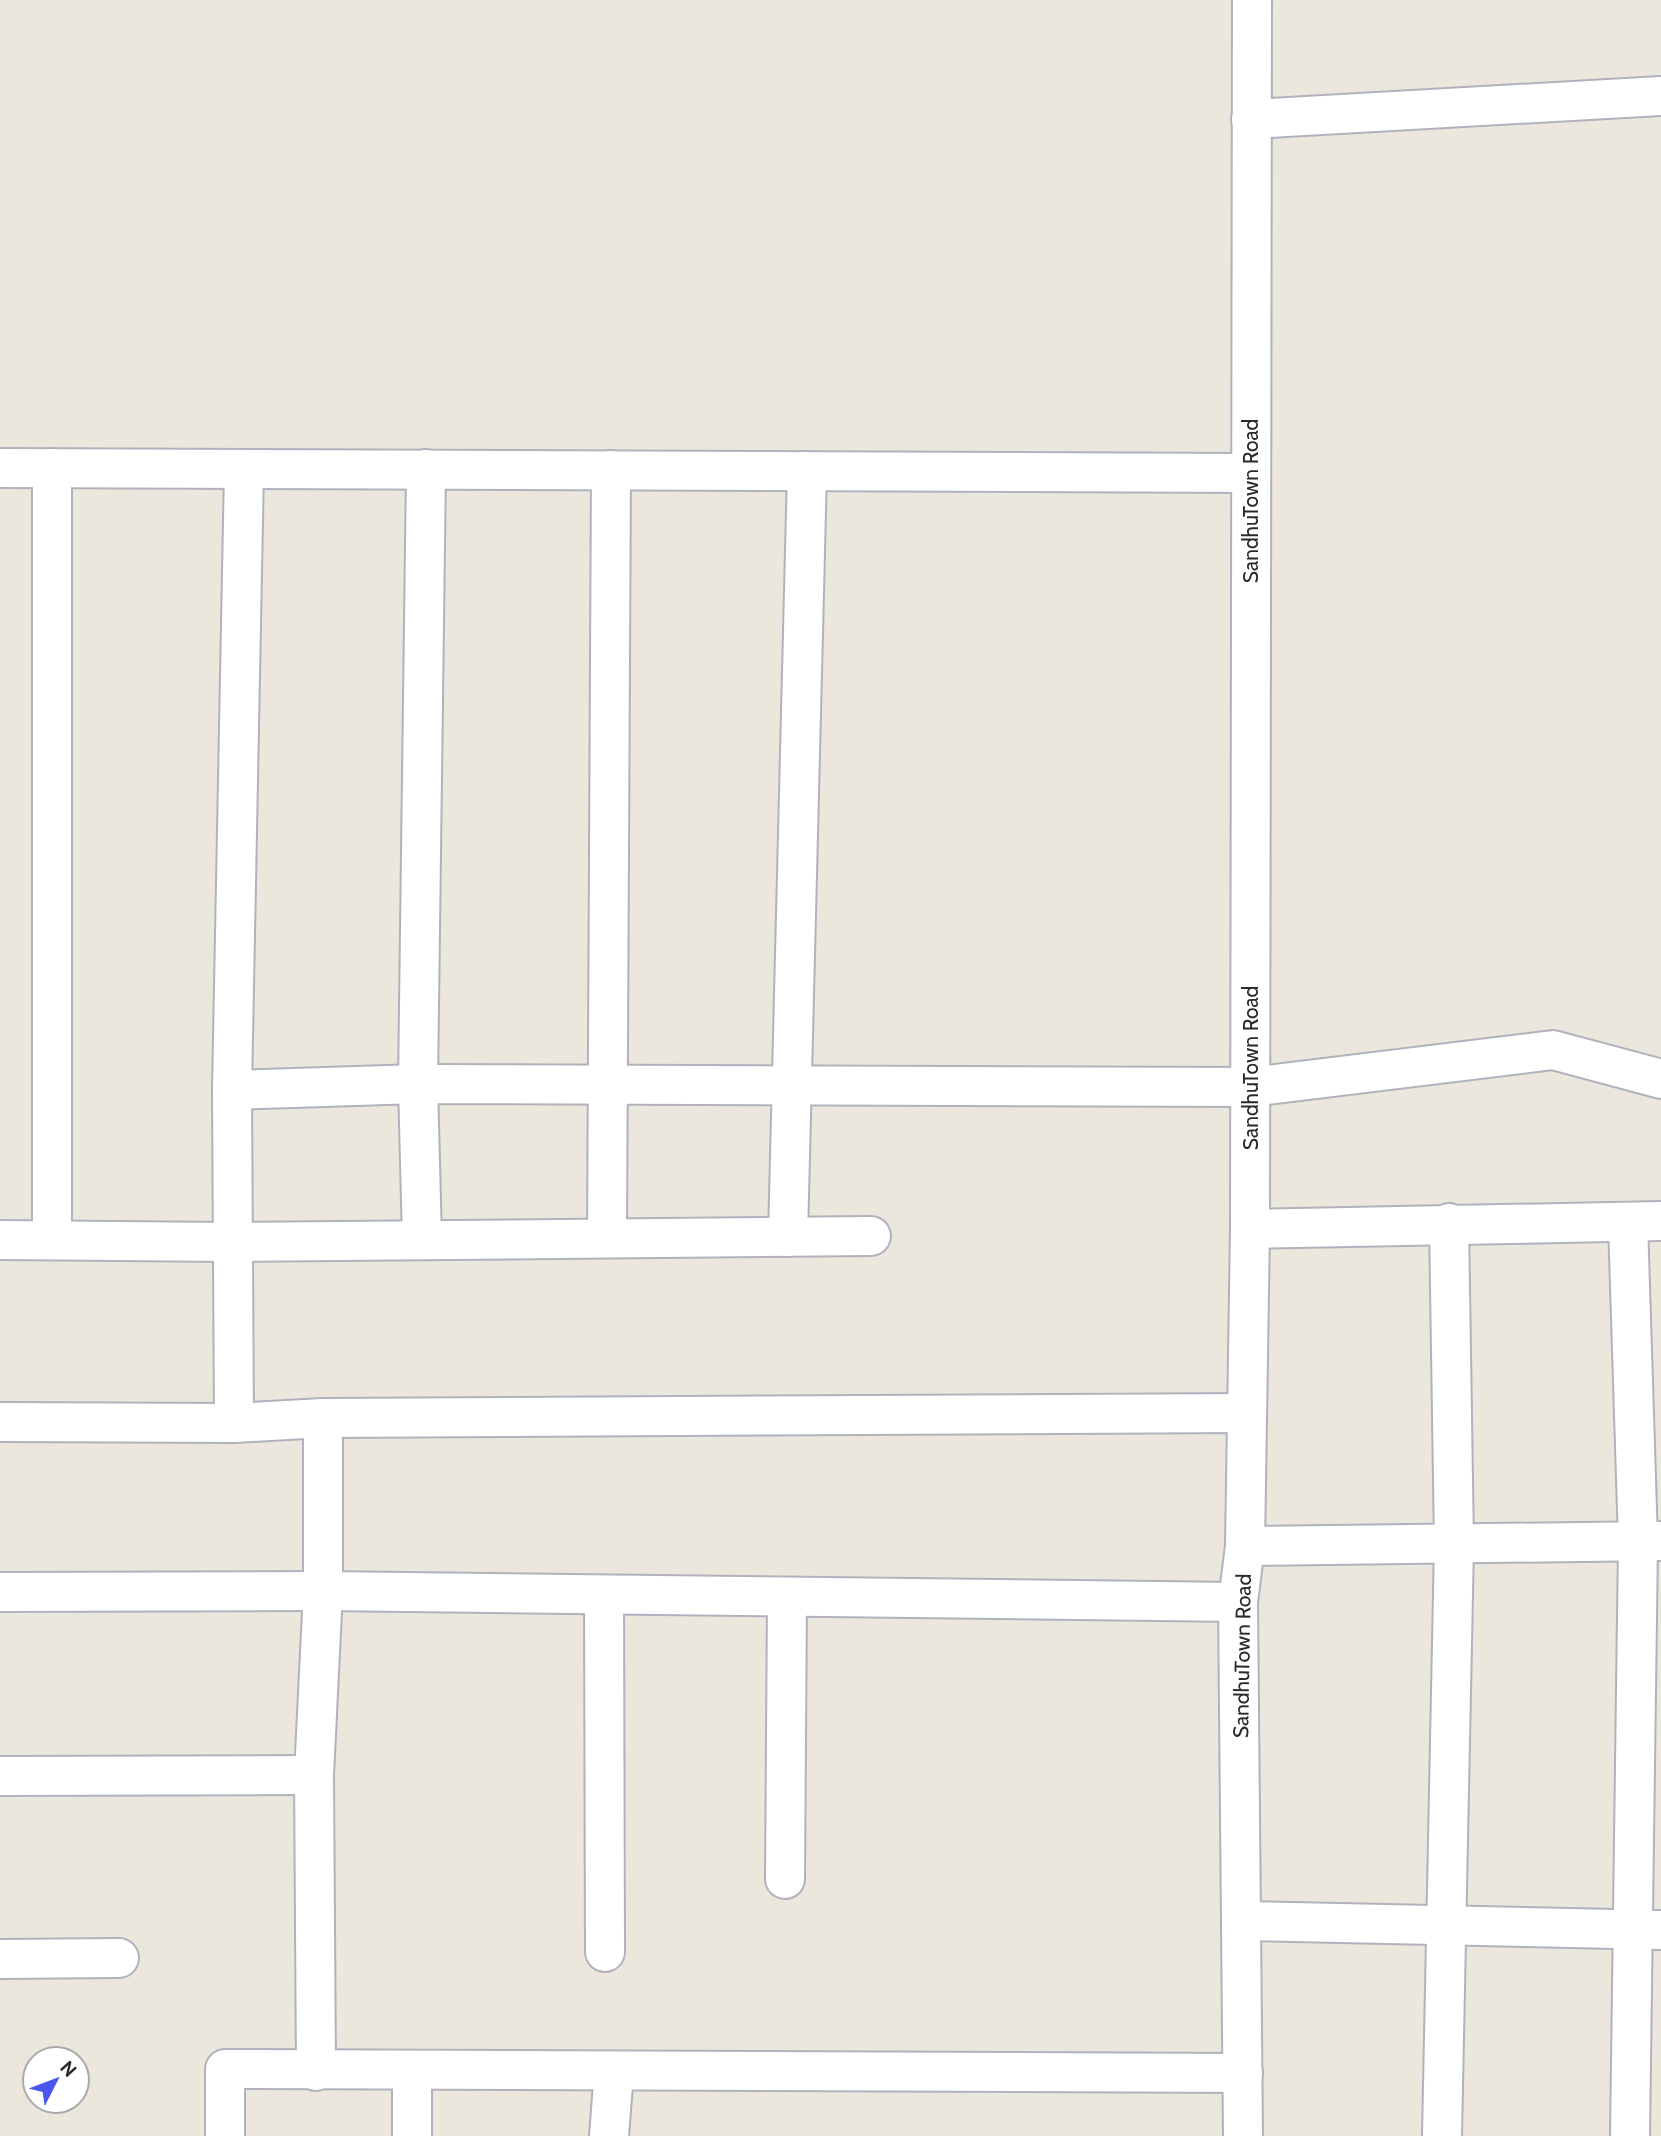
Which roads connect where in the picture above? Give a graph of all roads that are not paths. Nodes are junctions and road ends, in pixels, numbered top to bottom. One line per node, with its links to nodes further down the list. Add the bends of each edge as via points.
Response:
1 (1252, 0): 3 (street, SandhuTown Road)
2 (1660, 99): 3 (street)
3 (1251, 119): 10 (street, SandhuTown Road)
4 (0, 468): 5 (street)
5 (52, 468): 6 (street); 24 (street)
6 (244, 469): 7 (street); 16 (street)
7 (426, 469): 8 (street); 12 (street)
8 (611, 470): 9 (street); 13 (street)
9 (807, 471): 10 (street); 14 (street)
10 (1250, 473): 15 (street, SandhuTown Road)
11 (1661, 1079): 15 (street, via 1553,1050)
12 (418, 1084): 13 (street); 16 (street); 25 (street)
13 (608, 1085): 14 (street); 22 (street)
14 (792, 1086): 15 (street); 21 (street)
15 (1250, 1087): 19 (street, SandhuTown Road)
16 (232, 1090): 26 (street)
17 (1645, 1221): 18 (street); 31 (street)
18 (1449, 1223): 19 (street); 32 (street)
19 (1250, 1229): 27 (street, SandhuTown Road)
20 (872, 1236): 21 (street)
21 (788, 1237): 22 (street)
22 (607, 1238): 25 (street)
23 (0, 1240): 24 (street)
24 (52, 1240): 26 (street)
25 (422, 1240): 26 (street)
26 (231, 1242): 30 (street)
27 (1247, 1413): 28 (street); 33 (street, SandhuTown Road)
28 (323, 1418): 30 (street); 34 (street)
29 (0, 1422): 30 (street)
30 (234, 1423)
31 (1649, 1541): 32 (street); 44 (street)
32 (1454, 1544): 33 (street); 43 (street)
33 (1245, 1546): 38 (street, SandhuTown Road)
34 (323, 1591): 35 (street); 36 (street); 39 (street)
35 (0, 1592)
36 (604, 1595): 37 (street); 45 (street)
37 (786, 1597): 38 (street); 41 (street)
38 (1238, 1602): 42 (street, SandhuTown Road)
39 (314, 1775): 40 (street); 48 (street)
40 (0, 1776)
41 (785, 1880)
42 (1244, 1921): 43 (street); 51 (street, SandhuTown Road)
43 (1447, 1925): 44 (street); 56 (street)
44 (1647, 1930): 57 (street)
45 (605, 1952)
46 (119, 1958): 47 (street)
47 (0, 1959)
48 (316, 2071): 49 (street); 52 (street, via 225,2069)
49 (412, 2071): 50 (street); 53 (street)
50 (614, 2071): 51 (street); 54 (street)
51 (1243, 2073): 55 (street, SandhuTown Road)
52 (225, 2136)
53 (412, 2136)
54 (609, 2136)
55 (1243, 2136)
56 (1442, 2136)
57 (1630, 2136)

